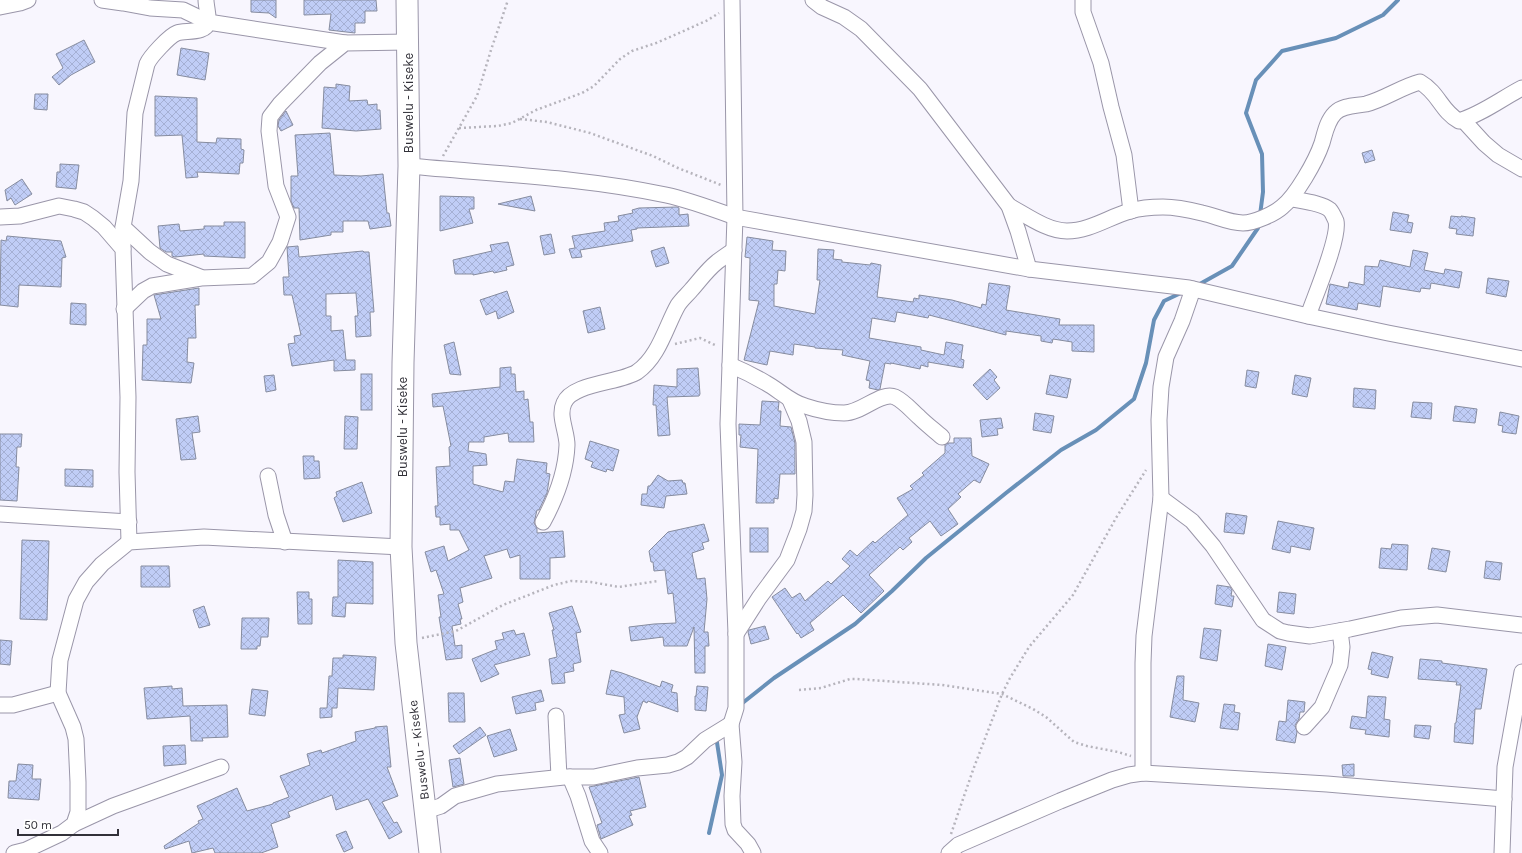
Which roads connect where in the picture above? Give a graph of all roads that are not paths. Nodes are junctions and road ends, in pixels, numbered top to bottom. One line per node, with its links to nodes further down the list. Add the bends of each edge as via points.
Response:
1 (28, 0): 8 (street)
2 (102, 0): 9 (street, via 150,8 183,10)
3 (206, 0): 9 (street)
4 (407, 0): 10 (main road, Buswelu - Kiseke)
5 (813, 0): 17 (street, via 862,29 920,89)
6 (1083, 0): 18 (street, via 1083,12 1101,63 1124,155)
7 (732, 2): 20 (street)
8 (0, 7)
9 (208, 22): 11 (street); 21 (street, via 201,29 176,33 146,64 135,113 131,181)
10 (408, 42): 11 (street); 14 (main road, Buswelu - Kiseke)
11 (345, 43): 25 (street, via 320,63 270,117 268,130 276,186 288,217 280,242 269,262 252,276)
12 (1522, 88): 13 (street)
13 (1463, 120): 15 (street, via 1498,155); 16 (street, via 1459,121 1453,117 1436,95 1420,82 1372,102 1340,110 1333,115 1322,144)
14 (409, 166): 20 (street, via 591,182 667,196); 40 (main road, Buswelu - Kiseke)
15 (1522, 169)
16 (1292, 199): 18 (street, via 1265,217 1244,224 1175,208); 28 (street, via 1315,203 1330,210 1336,222 1330,253)
17 (1009, 206): 18 (street, via 1044,225 1067,231 1088,227); 24 (street)
18 (1131, 211)
19 (0, 217): 22 (street, via 20,216 59,206 74,208 104,227)
20 (735, 218): 23 (street); 24 (street)
21 (123, 227): 22 (street); 25 (street, via 167,264)
22 (123, 249): 27 (street)
23 (734, 250): 29 (street); 37 (street, via 716,262 680,303 646,364 624,378 579,390 565,401 562,412 567,444 563,472 553,504)
24 (1029, 269): 26 (street)
25 (201, 278): 27 (street, via 152,286)
26 (1196, 290): 28 (street); 34 (street, via 1166,357 1158,420)
27 (124, 309): 36 (street)
28 (1308, 316): 30 (street)
29 (730, 358): 31 (street); 43 (street, via 728,424)
30 (1522, 359)
31 (790, 400): 32 (street, via 803,406 844,413 863,408 880,398 894,397); 43 (street, via 804,442 804,511 787,560)
32 (942, 437)
33 (268, 476): 39 (street)
34 (1161, 498): 42 (street, via 1192,521 1208,540 1262,620 1280,631 1298,635 1310,636); 51 (street, via 1144,636)
35 (0, 514): 36 (street)
36 (129, 522): 38 (street)
37 (543, 522)
38 (129, 542): 39 (street, via 204,537); 45 (street, via 102,564 86,582 76,600 60,660)
39 (285, 542): 40 (street)
40 (401, 548): 54 (main road, Buswelu - Kiseke, via 406,642)
41 (1522, 625): 42 (street, via 1437,615 1401,618)
42 (1340, 631): 49 (street, via 1340,665 1332,687 1322,707)
43 (736, 634): 48 (street, via 736,708)
44 (1522, 672): 53 (street, via 1504,767)
45 (58, 693): 46 (street, via 13,705); 55 (street, via 76,739 78,812)
46 (0, 705)
47 (556, 716): 52 (street)
48 (731, 724): 52 (street, via 705,740 678,762 594,776); 60 (street, via 734,762 733,824)
49 (1304, 727)
50 (221, 767): 55 (street, via 113,806)
51 (1143, 773): 53 (street); 56 (street, via 1119,778 958,846)
52 (564, 777): 54 (street, via 497,784 455,796 441,806); 59 (street, via 578,796 592,840)
53 (1504, 798): 61 (street)
54 (425, 811): 58 (main road, Buswelu - Kiseke)
55 (74, 824): 57 (street, via 62,833)
56 (949, 846)
57 (14, 853)
58 (430, 853)
59 (600, 853)
60 (754, 853)
61 (1502, 853)

